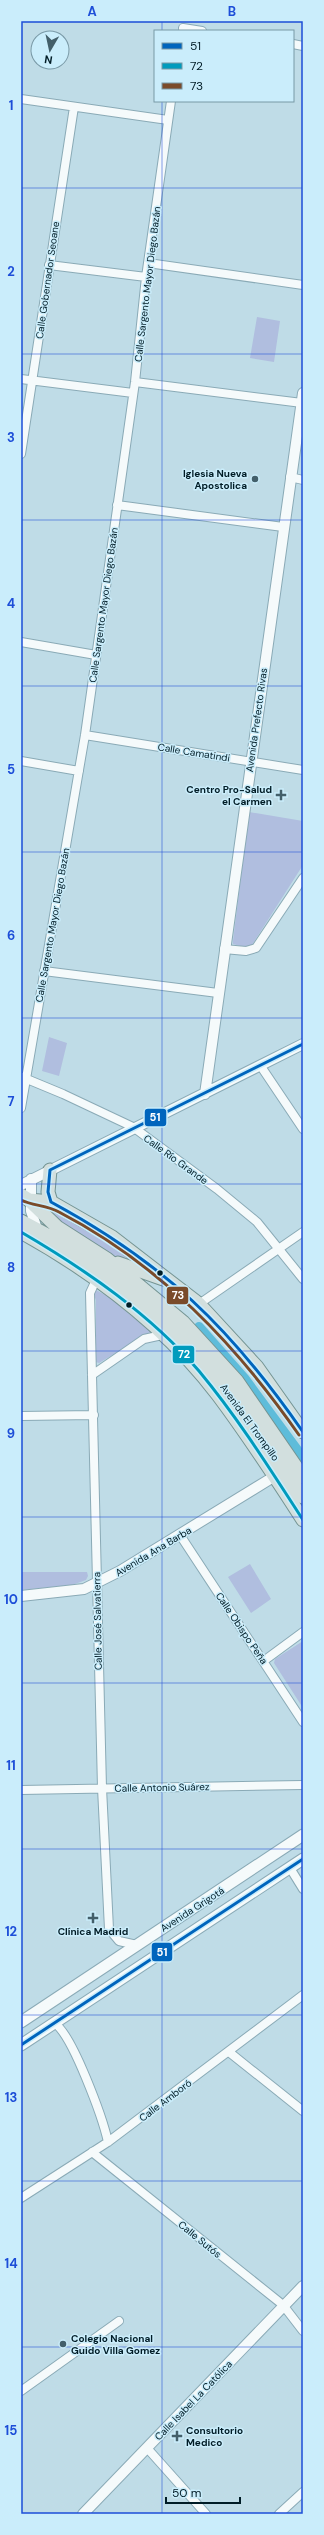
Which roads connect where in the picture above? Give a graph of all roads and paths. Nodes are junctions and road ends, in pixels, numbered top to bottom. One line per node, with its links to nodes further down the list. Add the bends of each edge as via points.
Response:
1 (183, 27): 2 (street)
2 (197, 30)
3 (21, 98): 5 (street)
4 (171, 102): 6 (street, Calle Sargento Mayor Diego Bazán)
5 (74, 107): 6 (street); 8 (street, Calle Gobernador Seoane)
6 (168, 120): 7 (street, Calle Sargento Mayor Diego Bazán)
7 (148, 263): 9 (street, Calle Sargento Mayor Diego Bazán); 10 (street)
8 (49, 265): 9 (street); 12 (street, Calle Gobernador Seoane)
9 (146, 277): 13 (street, Calle Sargento Mayor Diego Bazán)
10 (303, 285)
11 (21, 379): 12 (street)
12 (33, 381): 14 (street); 16 (street, Calle Gobernador Seoane)
13 (135, 382): 14 (street, Calle Sargento Mayor Diego Bazán); 15 (street)
14 (133, 393): 19 (street, Calle Sargento Mayor Diego Bazán)
15 (302, 398): 17 (street, Avenida Prefecto Rivas)
16 (21, 454)
17 (290, 477): 18 (street); 20 (street, Avenida Prefecto Rivas)
18 (303, 480)
19 (117, 505): 20 (street); 22 (street, Calle Sargento Mayor Diego Bazán)
20 (283, 527): 25 (street, Avenida Prefecto Rivas)
21 (21, 642): 22 (street)
22 (96, 655): 23 (street, Calle Sargento Mayor Diego Bazán)
23 (86, 735): 25 (street, Calle Camatindi); 27 (street, Calle Sargento Mayor Diego Bazán)
24 (21, 761): 27 (street)
25 (250, 761): 26 (street, Calle Camatindi); 29 (street, Avenida Prefecto Rivas)
26 (303, 770)
27 (79, 771): 30 (street, Calle Sargento Mayor Diego Bazán)
28 (303, 878): 29 (street, via 256,948 246,952)
29 (224, 949): 31 (street, Avenida Prefecto Rivas)
30 (44, 971): 31 (street); 34 (street, Calle Sargento Mayor Diego Bazán)
31 (218, 993): 35 (street, Avenida Prefecto Rivas)
32 (303, 1044): 33 (street)
33 (260, 1065): 35 (street); 38 (street)
34 (23, 1078): 36 (street, Calle Sargento Mayor Diego Bazán); 37 (street, Calle Río Grande)
35 (205, 1094): 37 (street)
36 (21, 1108)
37 (133, 1128): 39 (street); 48 (street, Calle Río Grande, via 223,1194 257,1222)
38 (303, 1129)
39 (50, 1170): 40 (street); 43 (main road, via 48,1192)
40 (31, 1180): 41 (street); 42 (street)
41 (21, 1185)
42 (25, 1197): 43 (main road); 45 (street); 49 (main road, Avenida El Trompillo, via 57,1226)
43 (51, 1202): 52 (main road, via 112,1237)
44 (21, 1221): 45 (main road, Avenida El Trompillo)
45 (37, 1229): 54 (main road, Avenida El Trompillo, via 134,1295)
46 (21, 1232): 51 (main road, Avenida El Trompillo)
47 (303, 1232): 48 (street)
48 (280, 1249): 50 (street, Calle Río Grande); 53 (street)
49 (107, 1259): 52 (main road); 60 (main road, Avenida El Trompillo, via 183,1322 237,1381)
50 (303, 1279)
51 (96, 1280): 54 (main road, Avenida El Trompillo); 55 (street, Calle José Salvatierra, via 90,1293)
52 (174, 1283): 53 (main road)
53 (199, 1304): 58 (main road, via 257,1366)
54 (168, 1333): 55 (street, via 144,1339); 59 (main road, Avenida El Trompillo, via 194,1369 217,1394); 60 (main road, Avenida El Trompillo, via 226,1388)
55 (92, 1374): 56 (street, Calle José Salvatierra)
56 (94, 1415): 57 (street); 64 (street, Calle José Salvatierra)
57 (21, 1416)
58 (303, 1430)
59 (275, 1476): 62 (main road, Avenida El Trompillo); 63 (street, Avenida Ana Barba)
60 (298, 1480): 61 (main road, Avenida El Trompillo); 62 (main road)
61 (303, 1497)
62 (302, 1519)
63 (180, 1535): 64 (street, Avenida Ana Barba); 67 (street, Calle Obispo Peña)
64 (96, 1583): 65 (street, Avenida Ana Barba, via 71,1592); 70 (street, Calle José Salvatierra)
65 (21, 1596)
66 (303, 1632): 67 (street)
67 (264, 1660): 68 (street, Calle Obispo Peña)
68 (303, 1722)
69 (303, 1785): 70 (street, Calle Antonio Suárez)
70 (102, 1788): 71 (street, Calle Antonio Suárez); 76 (street, Calle José Salvatierra, via 110,1930 118,1941)
71 (21, 1790)
72 (303, 1835): 76 (main road, Avenida Grigotá)
73 (303, 1859): 74 (main road, Avenida Grigotá)
74 (290, 1868): 75 (street); 79 (main road, Avenida Grigotá)
75 (303, 1889)
76 (137, 1945): 78 (main road, Avenida Grigotá)
77 (303, 1995): 81 (street, Calle Amboró)
78 (21, 2022)
79 (54, 2023): 80 (main road, Avenida Grigotá); 83 (street, via 66,2034 104,2125)
80 (21, 2045)
81 (229, 2052): 82 (street); 83 (street, Calle Amboró)
82 (303, 2111)
83 (108, 2142): 84 (street, Calle Amboró)
84 (92, 2152): 85 (street, Calle Amboró); 87 (street, Calle Sutós)
85 (21, 2198)
86 (303, 2286): 87 (street, Calle Isabel La Católica)
87 (283, 2306): 89 (street, Calle Sutós); 91 (street, Calle Isabel La Católica)
88 (119, 2321): 90 (street)
89 (303, 2331)
90 (21, 2391)
91 (147, 2448): 93 (street, Calle Isabel La Católica); 94 (street)
92 (303, 2492): 95 (street)
93 (83, 2514)
94 (206, 2514)
95 (279, 2514)

